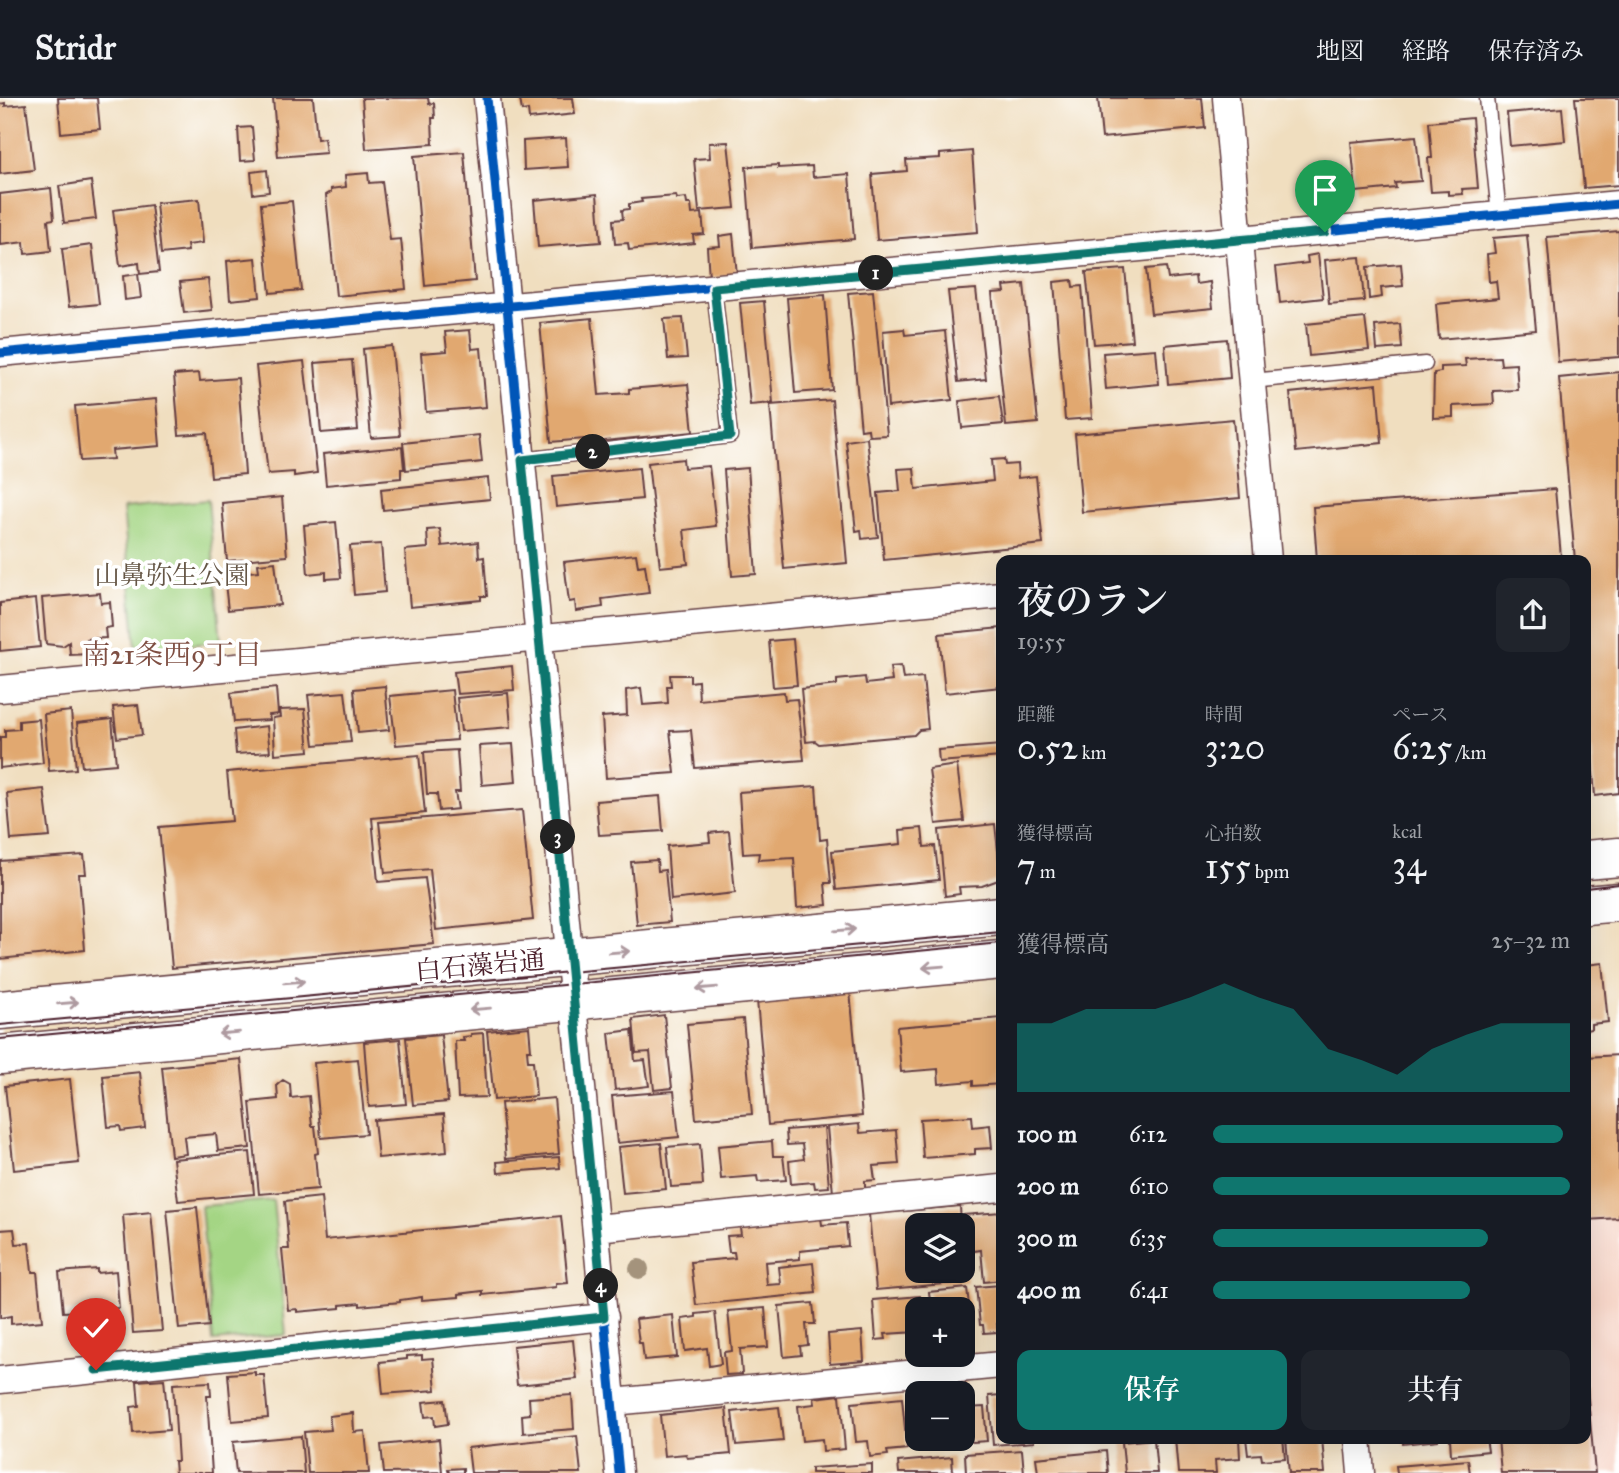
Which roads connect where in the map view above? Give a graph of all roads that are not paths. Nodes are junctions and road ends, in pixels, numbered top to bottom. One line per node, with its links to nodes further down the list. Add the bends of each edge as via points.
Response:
1 (487, 98): 8 (street)
2 (1226, 98): 6 (street)
3 (1487, 98): 5 (lane)
4 (1619, 205): 5 (street)
5 (1499, 215): 6 (street)
6 (1237, 239): 7 (street); 11 (street)
7 (714, 288): 8 (street); 12 (lane, via 730,436)
8 (507, 306): 9 (street); 12 (street)
9 (0, 353)
10 (1425, 364): 11 (lane)
11 (1251, 381): 13 (street)
12 (522, 460): 15 (street)
13 (1268, 555)
14 (996, 595): 15 (street)
15 (539, 638): 16 (street); 22 (street)
16 (0, 689)
17 (1619, 857): 18 (main road)
18 (1591, 860)
19 (1619, 902): 20 (main road)
20 (1591, 905)
21 (996, 915): 22 (main road, 白石藻岩通, one-way to 21)
22 (570, 956): 24 (street); 25 (main road, 白石藻岩通, one-way to 22)
23 (996, 961): 24 (main road, 白石藻岩通, one-way to 24)
24 (574, 1000): 26 (main road, 白石藻岩通, one-way to 26); 28 (street)
25 (0, 1010)
26 (0, 1055)
27 (996, 1188): 28 (street)
28 (596, 1228): 29 (street)
29 (604, 1317): 31 (street); 32 (street)
30 (996, 1365): 32 (street)
31 (0, 1380)
32 (613, 1402): 34 (street)
33 (1359, 1444): 35 (street)
34 (620, 1473)
35 (1361, 1473)

